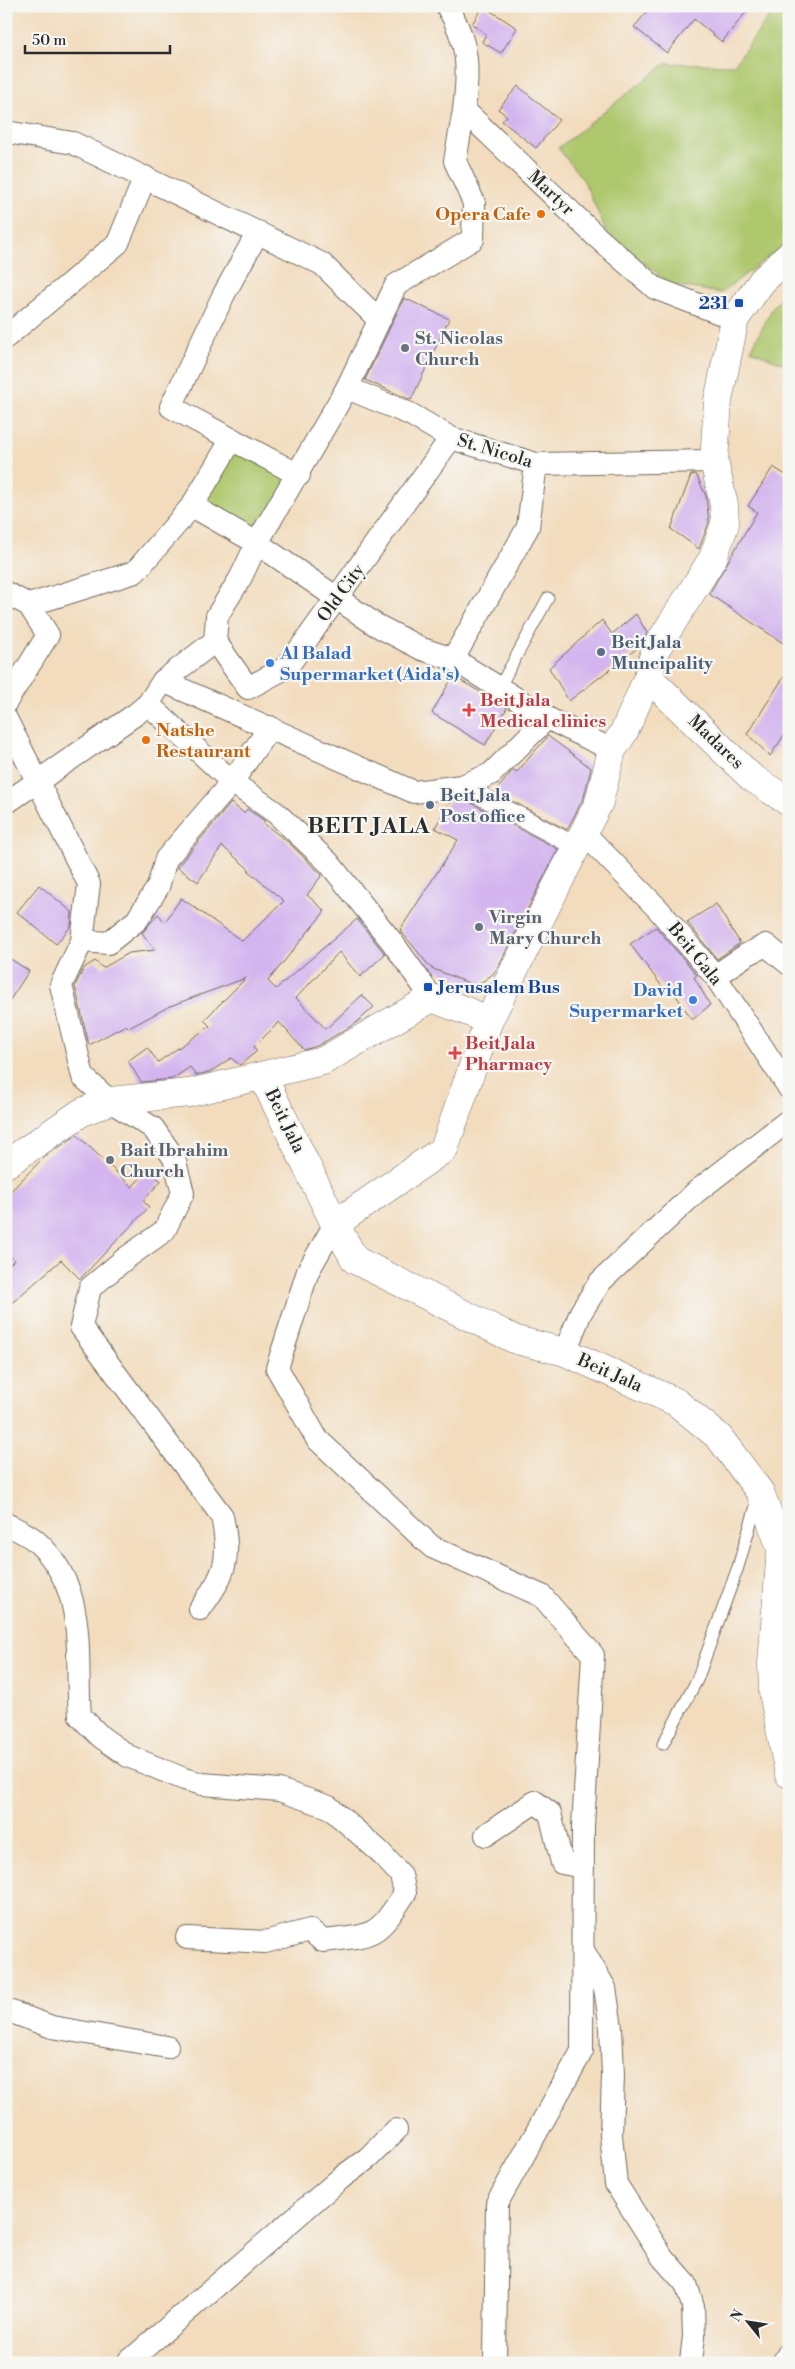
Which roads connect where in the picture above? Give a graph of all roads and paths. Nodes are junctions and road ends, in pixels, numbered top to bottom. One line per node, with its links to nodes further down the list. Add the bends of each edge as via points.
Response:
1 (447, 6): 2 (street, via 460,27 468,72)
2 (464, 110): 7 (street, Martyr, via 655,288); 8 (street, via 455,161 474,203 472,239 396,285)
3 (6, 132): 4 (street, via 73,143)
4 (145, 177): 5 (street); 9 (street, via 118,243)
5 (258, 232): 8 (street, via 322,264); 12 (street, via 223,296 171,407)
6 (789, 256): 7 (street, via 762,281)
7 (735, 319): 13 (street, via 718,401)
8 (379, 320): 10 (street)
9 (6, 337)
10 (347, 388): 11 (street, St. Nicola, via 410,414); 15 (street)
11 (451, 438): 14 (street, St. Nicola); 19 (street, Old City)
12 (232, 439): 15 (street); 16 (street)
13 (714, 461): 14 (street, St. Nicola); 24 (street, via 725,524 712,558 655,650)
14 (536, 464): 23 (street, via 528,527)
15 (298, 474): 17 (street)
16 (192, 506): 17 (street); 21 (street, via 135,572)
17 (257, 543): 19 (street); 22 (street, via 217,616)
18 (6, 593): 21 (street)
19 (338, 597): 22 (street, Old City, via 287,667 248,688); 23 (street, via 376,624 422,649)
20 (548, 598): 26 (lane)
21 (28, 605): 27 (street, via 48,634)
22 (215, 641): 25 (street)
23 (453, 659): 26 (street)
24 (648, 676): 32 (street, via 624,732); 36 (street, Madares, via 751,777)
25 (163, 681): 28 (street); 31 (street)
26 (499, 688): 29 (street)
27 (6, 702)
28 (148, 704): 33 (street); 34 (street)
29 (547, 718): 32 (street); 35 (street, via 491,774)
30 (6, 719): 33 (street)
31 (270, 727): 34 (street); 35 (street, via 414,792)
32 (612, 750): 38 (street, via 599,802)
33 (37, 780): 37 (street); 39 (street, via 89,884)
34 (232, 782): 39 (street, via 166,859 158,888 137,920 108,944); 42 (street, via 276,813 329,863)
35 (462, 786): 38 (street)
36 (789, 802)
37 (6, 803)
38 (579, 840): 41 (street, Beit Gala, via 658,909); 43 (street)
39 (82, 941): 46 (street, via 61,985 83,1077)
40 (789, 964): 41 (street, via 766,946 746,954)
41 (716, 976): 45 (street, Beit Gala)
42 (432, 998): 43 (street); 44 (street, via 323,1061)
43 (489, 1020): 49 (street, via 444,1149)
44 (263, 1077): 46 (street, via 189,1093); 49 (street, Beit Jala)
45 (789, 1088)
46 (110, 1101): 48 (street, via 82,1112); 53 (street, via 153,1128 174,1158 183,1193 164,1231 90,1288 81,1326 222,1516 228,1545 220,1579)
47 (789, 1120): 50 (street, via 696,1192 600,1282 581,1312)
48 (6, 1164)
49 (335, 1224): 50 (street, Beit Jala, via 355,1260 516,1340); 57 (street, via 308,1271 277,1368 317,1439 432,1547 542,1596 593,1655)
50 (565, 1352): 51 (street, Beit Jala, via 676,1402 718,1437)
51 (760, 1492): 54 (lane, via 738,1567 697,1680); 55 (street, Beit Jala, via 781,1548 772,1663 773,1692)
52 (6, 1524): 58 (street, via 35,1541 58,1567 75,1606 80,1716 102,1737 128,1756 184,1779 202,1784 279,1790 329,1808 401,1874 405,1893 384,1924 366,1936 323,1941 310,1930 265,1942)
53 (200, 1609)
54 (663, 1744)
55 (789, 1774)
56 (486, 1835): 57 (street, via 535,1802 550,1813 562,1863)
57 (583, 1867): 59 (street)
58 (187, 1938)
59 (584, 1951): 64 (street, via 605,1988 611,2028 611,2134 616,2184 658,2252 686,2284 693,2306); 66 (street, via 582,2051 497,2203)
60 (6, 2010): 61 (street, via 52,2027)
61 (167, 2047)
62 (396, 2130): 65 (street, via 368,2158)
63 (789, 2353): 67 (street)
64 (691, 2362)
65 (127, 2363)
66 (495, 2363)
67 (783, 2363)

